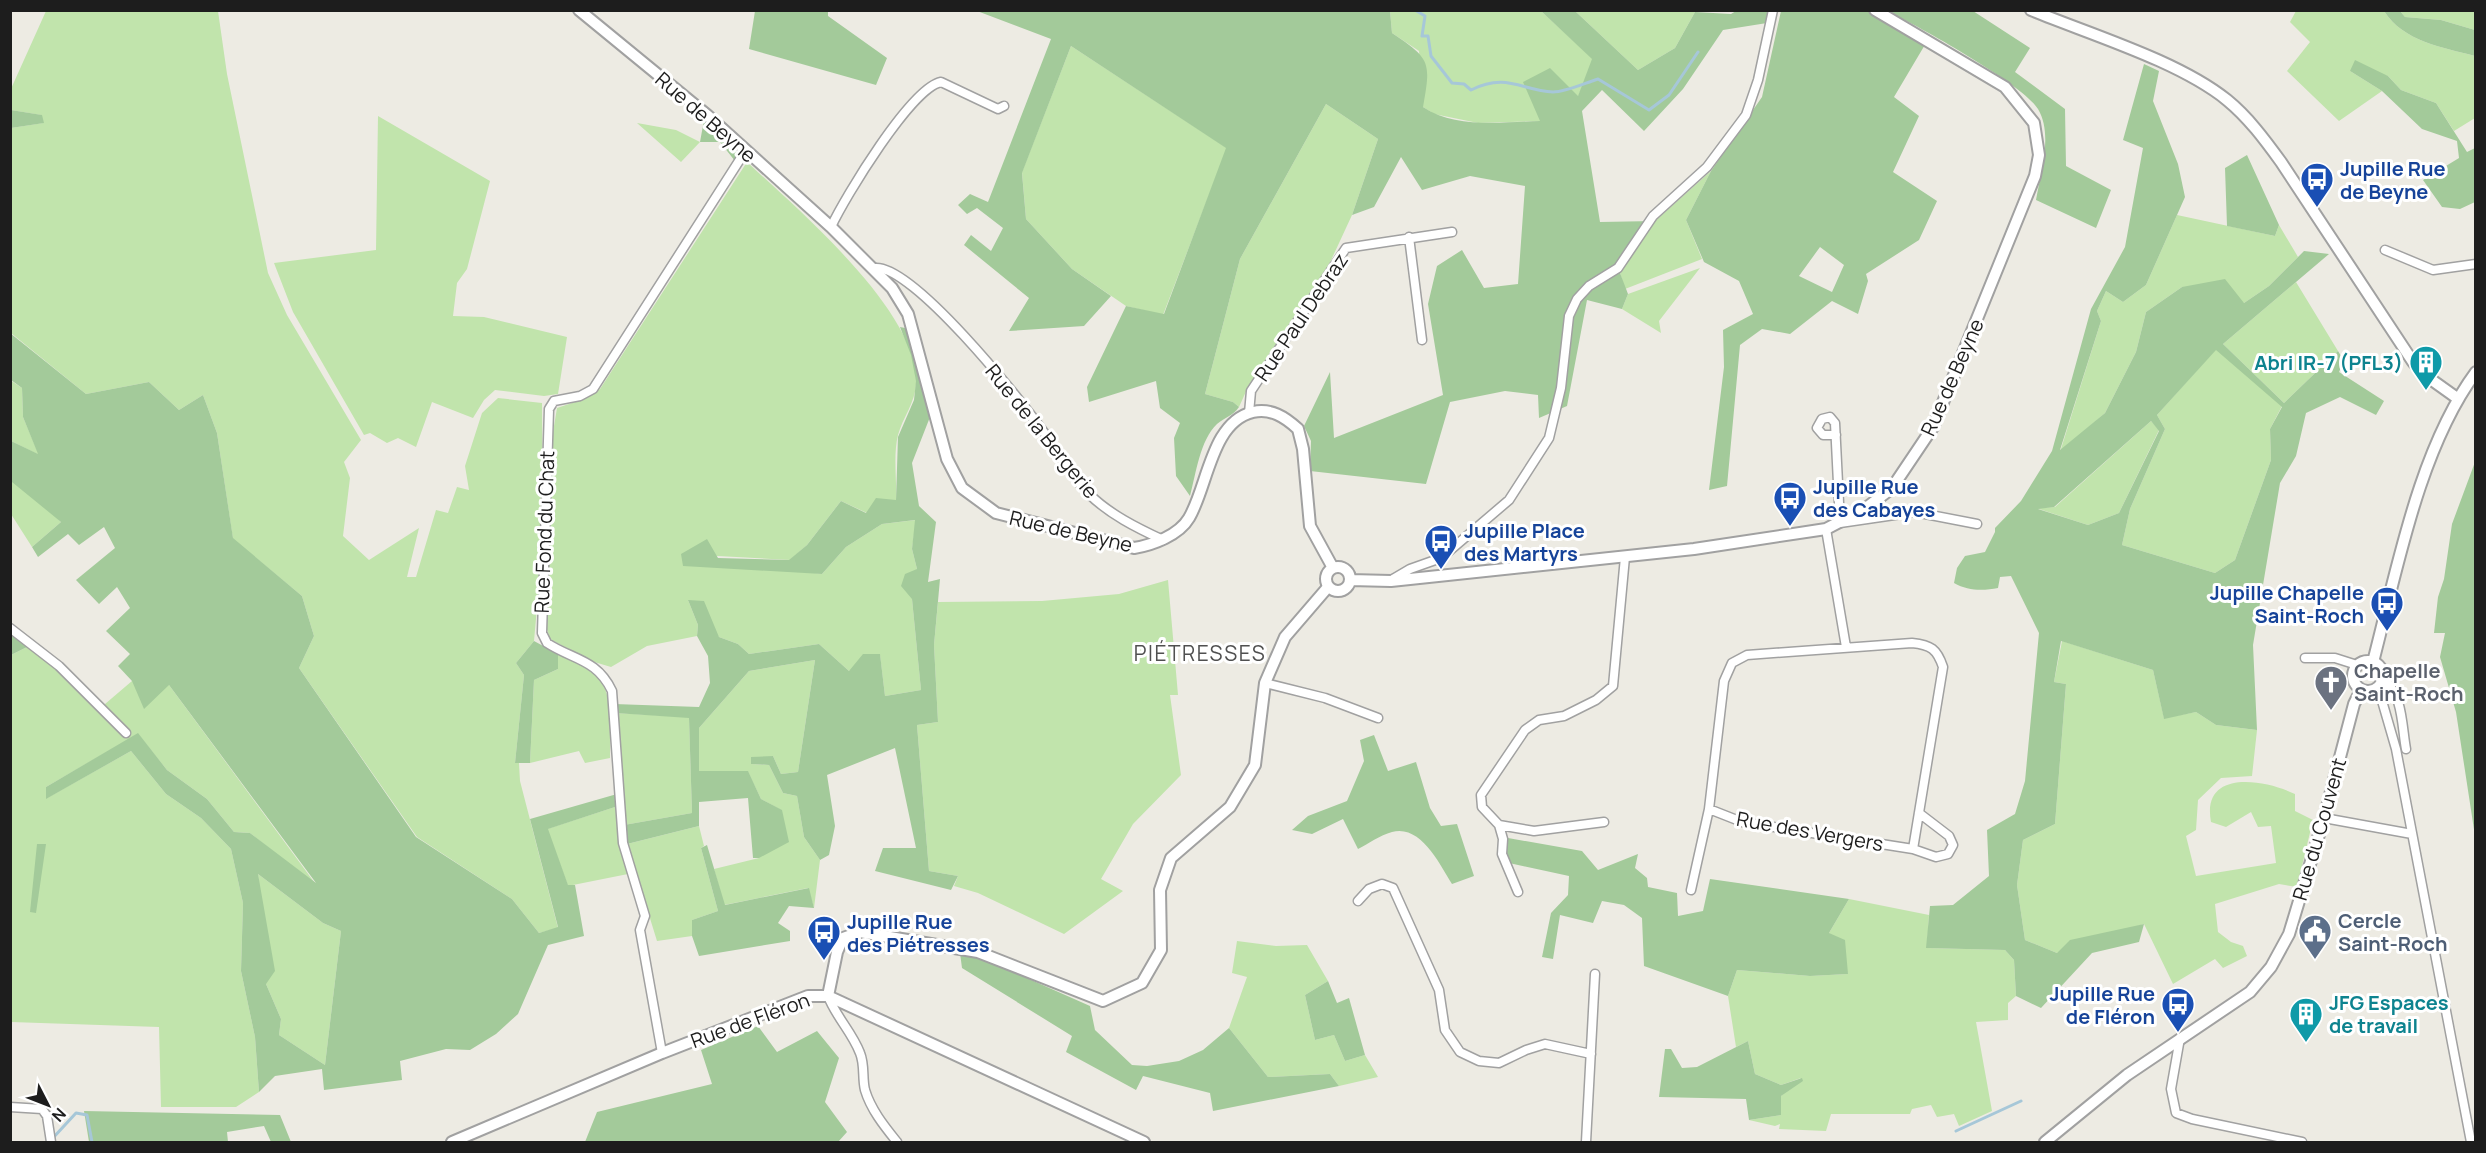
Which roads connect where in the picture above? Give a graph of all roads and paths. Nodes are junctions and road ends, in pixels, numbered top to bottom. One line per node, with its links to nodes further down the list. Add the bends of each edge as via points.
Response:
1 (579, 10): 6 (street, Rue de Beyne)
2 (1773, 10): 25 (street, via 1746,115 1707,167 1653,216 1618,268 1577,298 1569,316 1561,388 1549,438 1509,500 1441,558)
3 (1875, 10): 18 (street, Rue de Beyne, via 2006,87 2034,123 2039,155 2035,176 1934,427 1892,488)
4 (2031, 10): 15 (street, via 2180,70 2226,99 2260,133 2281,162 2413,362)
5 (1004, 106): 7 (street, via 998,109 986,105 941,82 931,84 856,180)
6 (746, 150): 7 (street, Rue de Beyne); 51 (street, Rue Fond du Chat, via 593,389 554,401 549,409 542,633 547,644 585,660 601,673 612,691 623,843 645,916 640,930)
7 (831, 227): 12 (street, Rue de Beyne)
8 (1452, 232): 9 (street, Rue Paul Debraz)
9 (1409, 237): 13 (street); 16 (street, Rue Paul Debraz, via 1346,248 1251,391)
10 (2385, 250): 11 (street, via 2433,270)
11 (2475, 264)
12 (874, 268): 21 (street, Rue de la Bergerie, via 884,267 906,279 932,304 1012,390 1088,494 1136,527); 21 (street, Rue de Beyne, via 909,314 947,459 962,488 996,513 1134,548)
13 (1422, 340)
14 (2475, 372): 15 (street)
15 (2457, 398): 30 (street, via 2435,446 2399,560)
16 (1249, 413): 21 (street, Rue de Beyne, via 1237,417 1220,441 1189,520); 23 (street, via 1274,413 1298,429 1310,526)
17 (1836, 435): 18 (street)
18 (1840, 523): 19 (street, via 1915,512); 20 (street, Rue de Beyne)
19 (1977, 524)
20 (1826, 529): 22 (street, Rue de Beyne); 28 (street)
21 (1163, 540)
22 (1625, 557): 25 (street, Rue de Beyne); 42 (street, via 1613,686 1596,700 1564,716 1539,720 1525,730 1481,795 1482,807)
23 (1333, 568): 24 (street, via 1349,573); 26 (street, via 1328,570 1325,581)
24 (1350, 580): 25 (street, Rue de Beyne); 26 (street, via 1342,592)
25 (1391, 581)
26 (1328, 587): 32 (street, via 1285,637)
27 (10, 628): 36 (street, via 59,666)
28 (1846, 647): 38 (street, via 1747,655 1732,663 1724,681); 39 (street, via 1912,643 1928,645 1938,653 1943,667)
29 (2305, 658): 31 (street, via 2335,658)
30 (2373, 662): 31 (street); 33 (street, via 2382,671)
31 (2356, 665): 34 (street, via 2352,674 2354,684)
32 (1266, 683): 35 (street, via 1325,698); 49 (street, via 1255,765 1230,807 1171,858 1160,890 1161,950 1142,983 1102,1001 978,951 860,932 843,938)
33 (2381, 684): 34 (street); 37 (street, via 2392,689 2398,704); 43 (street)
34 (2361, 690): 40 (street, Rue du Couvent)
35 (1378, 718)
36 (126, 733)
37 (2406, 749)
38 (1709, 809): 44 (street, Rue des Vergers, via 1742,822); 45 (street)
39 (1919, 813): 44 (street); 44 (street, Rue des Vergers, via 1949,836 1953,845 1948,854 1936,857)
40 (2324, 818): 43 (street); 50 (street, Rue du Couvent, via 2289,934 2271,967 2250,992)
41 (1604, 822): 42 (street, via 1534,831)
42 (1499, 825): 46 (street, via 1502,854)
43 (2412, 834): 61 (street)
44 (1913, 849)
45 (1691, 890)
46 (1518, 892)
47 (1358, 901): 52 (street, via 1382,884 1393,888 1439,990 1445,1029 1460,1052 1479,1061 1499,1063 1545,1044)
48 (1594, 974): 52 (street)
49 (828, 996): 51 (street, Rue de Fléron, via 792,1001); 56 (street, via 861,1056 866,1091 879,1119); 57 (street, Rue de Fléron)
50 (2180, 1038): 59 (street, Rue du Couvent, via 2127,1075); 60 (street, via 2172,1089 2176,1113)
51 (662, 1053): 55 (street, Rue de Fléron)
52 (1591, 1054): 58 (street)
53 (10, 1107): 54 (street, via 42,1109)
54 (50, 1138)
55 (452, 1143)
56 (897, 1143)
57 (1144, 1143)
58 (1586, 1143)
59 (2045, 1143)
60 (2302, 1143)
61 (2471, 1143)

